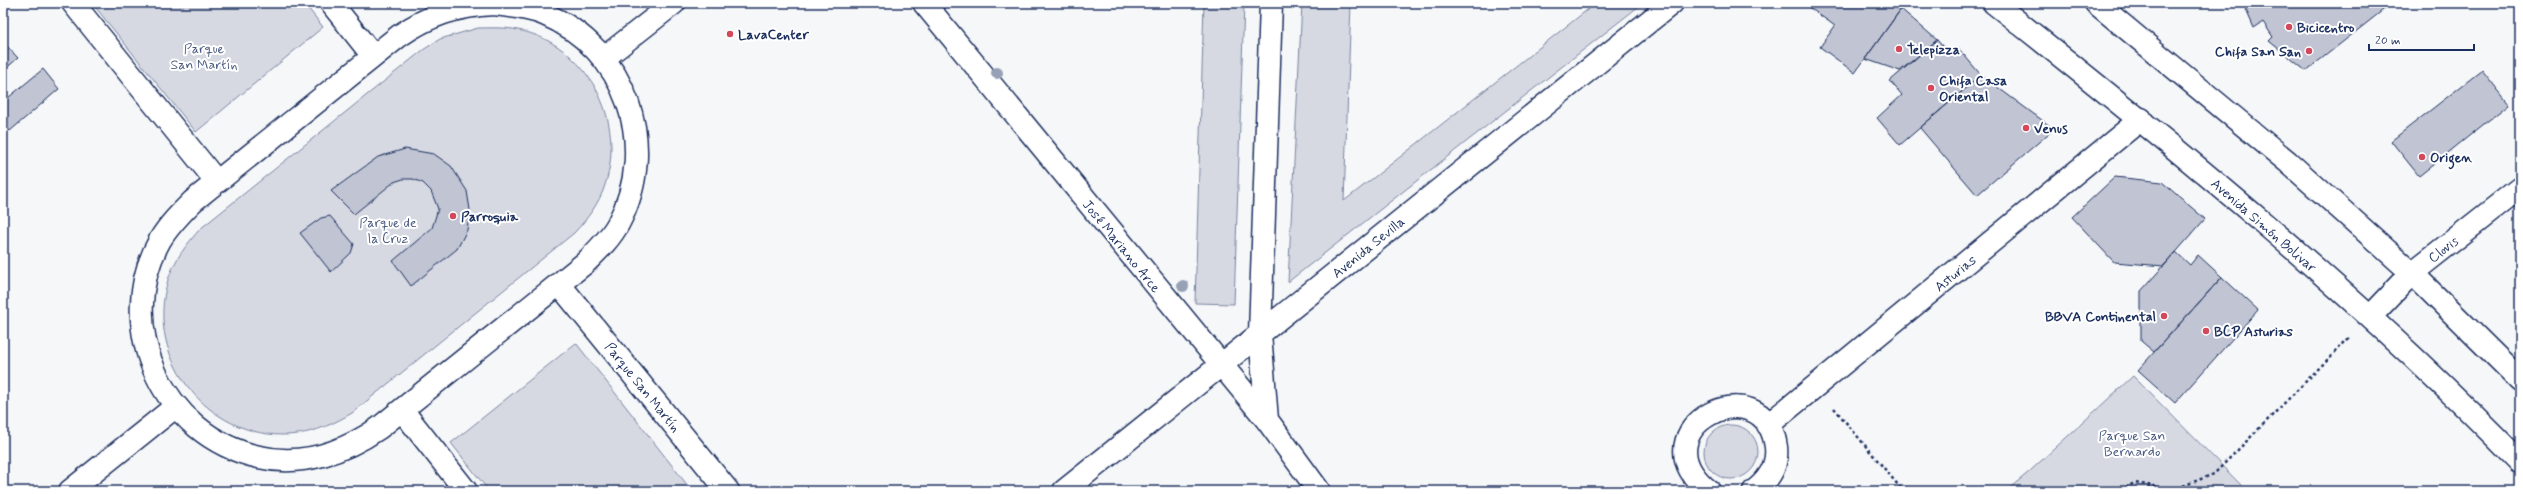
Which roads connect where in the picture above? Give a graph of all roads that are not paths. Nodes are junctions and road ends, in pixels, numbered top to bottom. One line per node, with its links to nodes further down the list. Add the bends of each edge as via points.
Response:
1 (73, 3): 12 (street)
2 (331, 3): 9 (street)
3 (674, 3): 10 (street)
4 (924, 3): 18 (street, José Mariano Arce)
5 (1271, 3): 17 (street)
6 (1672, 3): 17 (street, Avenida Sevilla)
7 (1994, 3): 11 (street, Avenida Simón Bolivar)
8 (2096, 3): 14 (street, via 2288,162)
9 (373, 56): 10 (street, via 420,22 443,12 468,5 493,4 542,13 565,24 586,39); 12 (street)
10 (604, 58): 15 (street, via 619,79 629,102 637,149 635,177 628,202 603,246)
11 (2141, 119): 16 (street, Avenida Simón Bolivar); 23 (street, Asturias)
12 (217, 182): 20 (street, via 180,214 160,239 143,286 143,337 160,385)
13 (2520, 188): 14 (street, Clovis)
14 (2412, 273): 16 (street, Clovis); 19 (street)
15 (559, 284): 21 (street); 27 (street, Parque San Martín)
16 (2371, 316): 24 (street, Avenida Simón Bolivar)
17 (1260, 334): 18 (street, Avenida Sevilla); 22 (street)
18 (1220, 365): 22 (street, José Mariano Arce); 28 (street, Avenida Sevilla)
19 (2520, 380)
20 (175, 407): 21 (street, via 197,428 236,450 260,458 286,460 335,452 358,442); 25 (street)
21 (402, 410): 26 (street)
22 (1267, 420): 29 (street, José Mariano Arce)
23 (1768, 425): 30 (street, via 1744,408 1730,406 1716,409 1698,421 1687,440 1686,454 1689,469 1697,481); 31 (street, via 1775,439 1777,454 1774,469 1765,482)
24 (2520, 462)
25 (70, 491)
26 (466, 491)
27 (728, 491)
28 (1064, 491)
29 (1319, 491)
30 (1709, 491)
31 (1754, 491)

